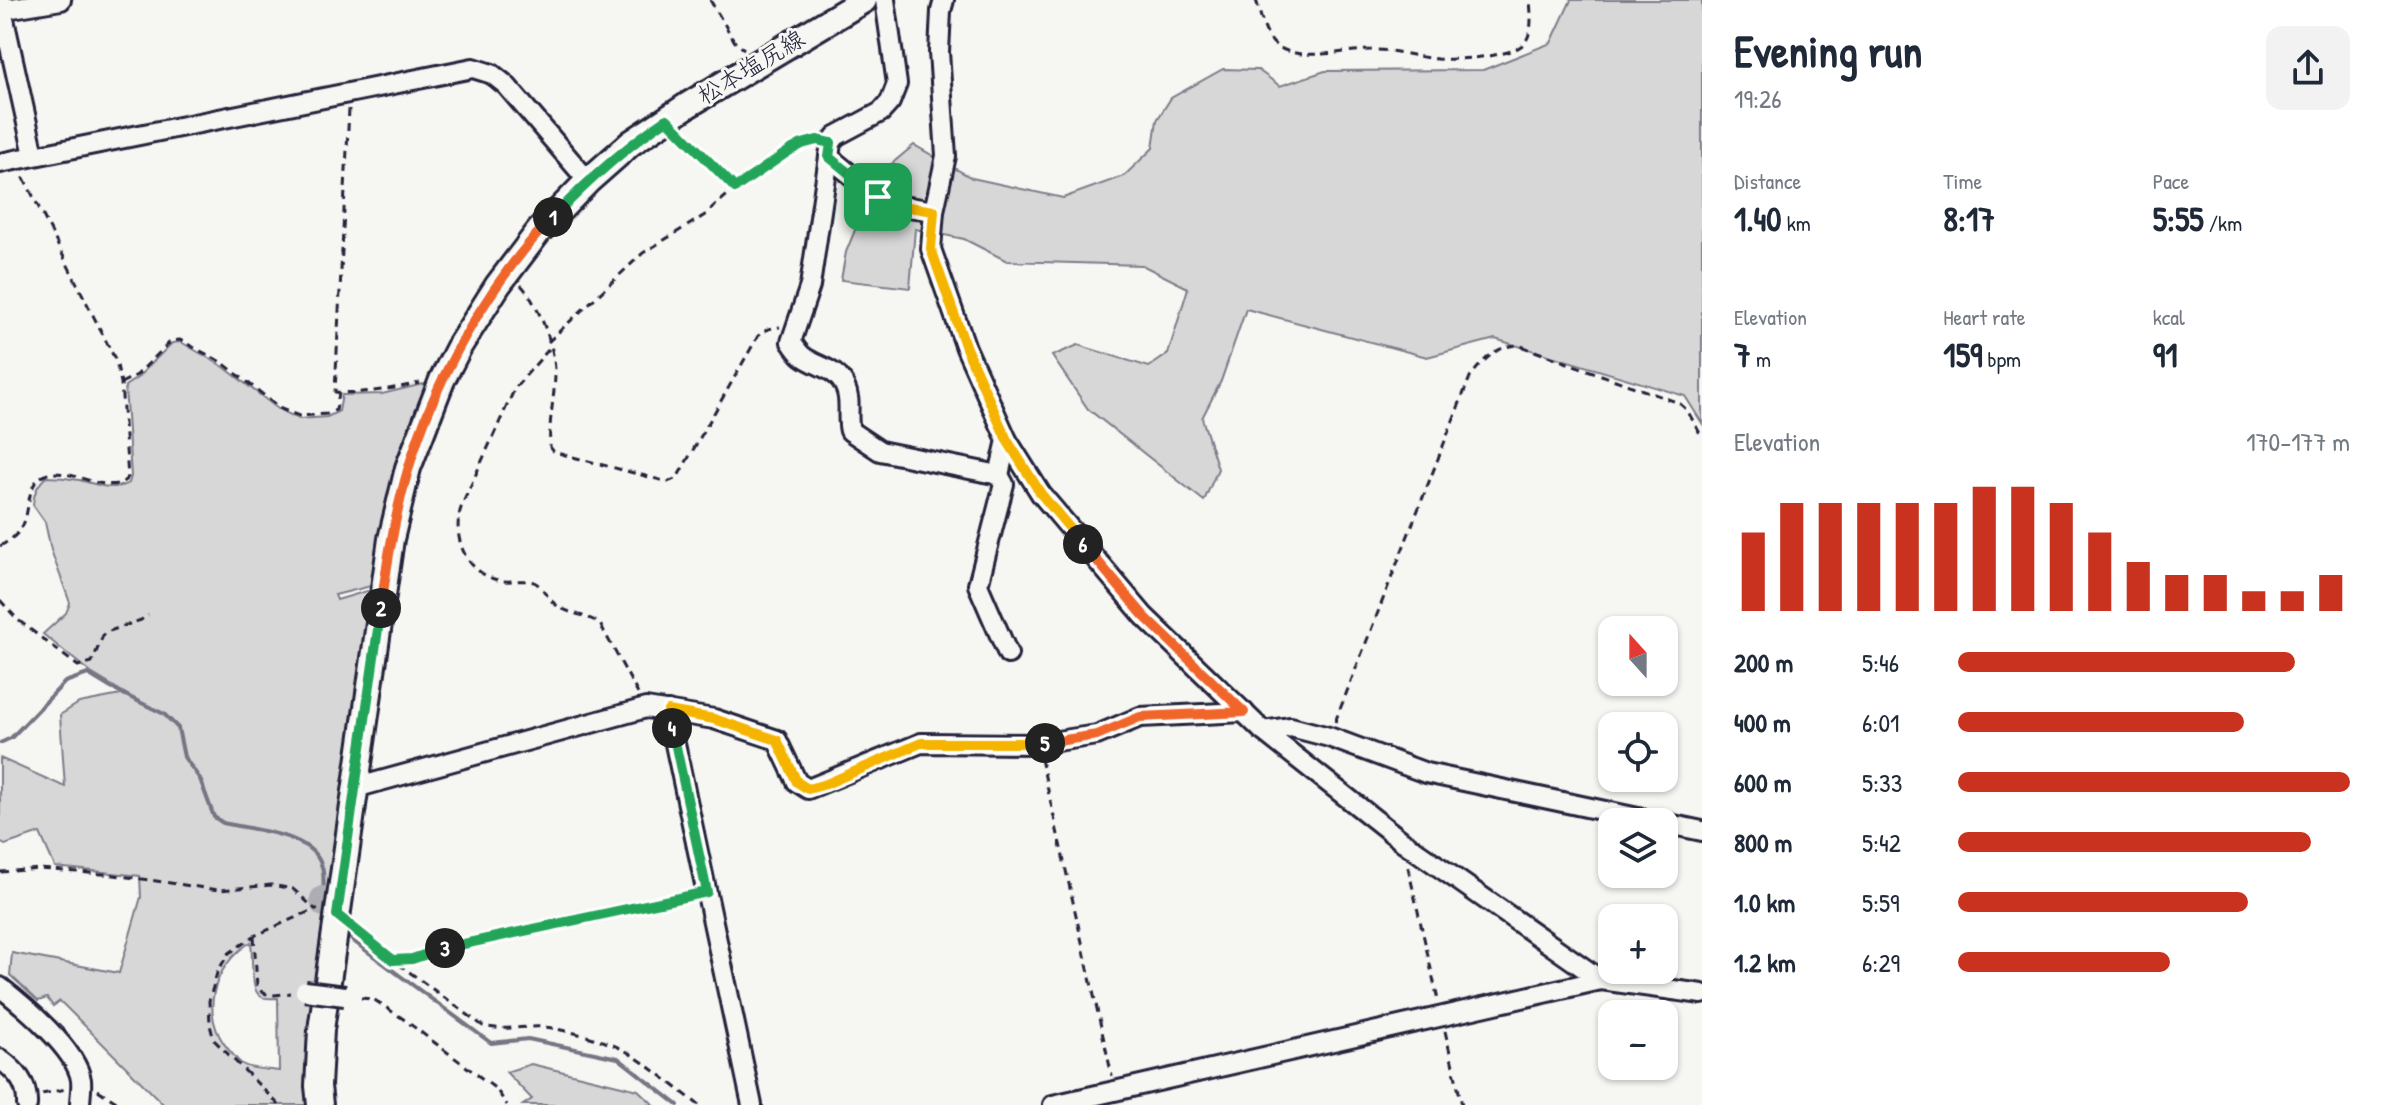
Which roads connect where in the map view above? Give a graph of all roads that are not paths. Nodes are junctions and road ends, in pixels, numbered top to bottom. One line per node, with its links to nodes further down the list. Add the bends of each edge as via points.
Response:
1 (61, 0): 5 (street)
2 (864, 0): 8 (main road, 松本塩尻線, via 667,119)
3 (885, 0): 6 (street, via 897,84 881,112 836,136)
4 (944, 0): 9 (street, via 939,52 946,156)
5 (1, 7): 7 (street)
6 (830, 150): 9 (street, via 878,197); 11 (street, via 810,286 791,342 802,356 845,384 847,421 856,437 880,451)
7 (17, 159): 8 (street, via 473,68 506,85)
8 (588, 181): 16 (main road, 松本塩尻線, via 539,231 460,345 408,468 391,539)
9 (934, 211): 10 (street, via 931,249 937,272)
10 (1007, 440): 11 (street); 14 (street, via 1041,494 1144,616)
11 (999, 475): 12 (street, via 1004,484 978,585)
12 (1008, 654)
13 (668, 711): 14 (street, via 714,719 777,740 797,782 808,789 921,743 1037,744 1097,735 1140,717); 16 (street, via 646,708); 31 (street)
14 (1244, 712): 15 (street)
15 (1263, 731): 17 (street, via 1291,727 1426,773); 20 (street, via 1402,841)
16 (355, 788): 30 (main road, 松本塩尻線, via 330,911)
17 (1598, 809)
18 (1678, 826): 19 (street)
19 (1702, 831)
20 (1598, 978)
21 (1598, 981): 32 (street)
22 (1630, 984): 25 (street)
23 (0, 987): 29 (street, via 23,1004 73,1059 81,1082)
24 (305, 991): 26 (street, bridge)
25 (1702, 994)
26 (345, 996)
27 (0, 1059): 28 (street, via 18,1073)
28 (28, 1102)
29 (80, 1105)
30 (320, 1105)
31 (752, 1105)
32 (1053, 1105)

